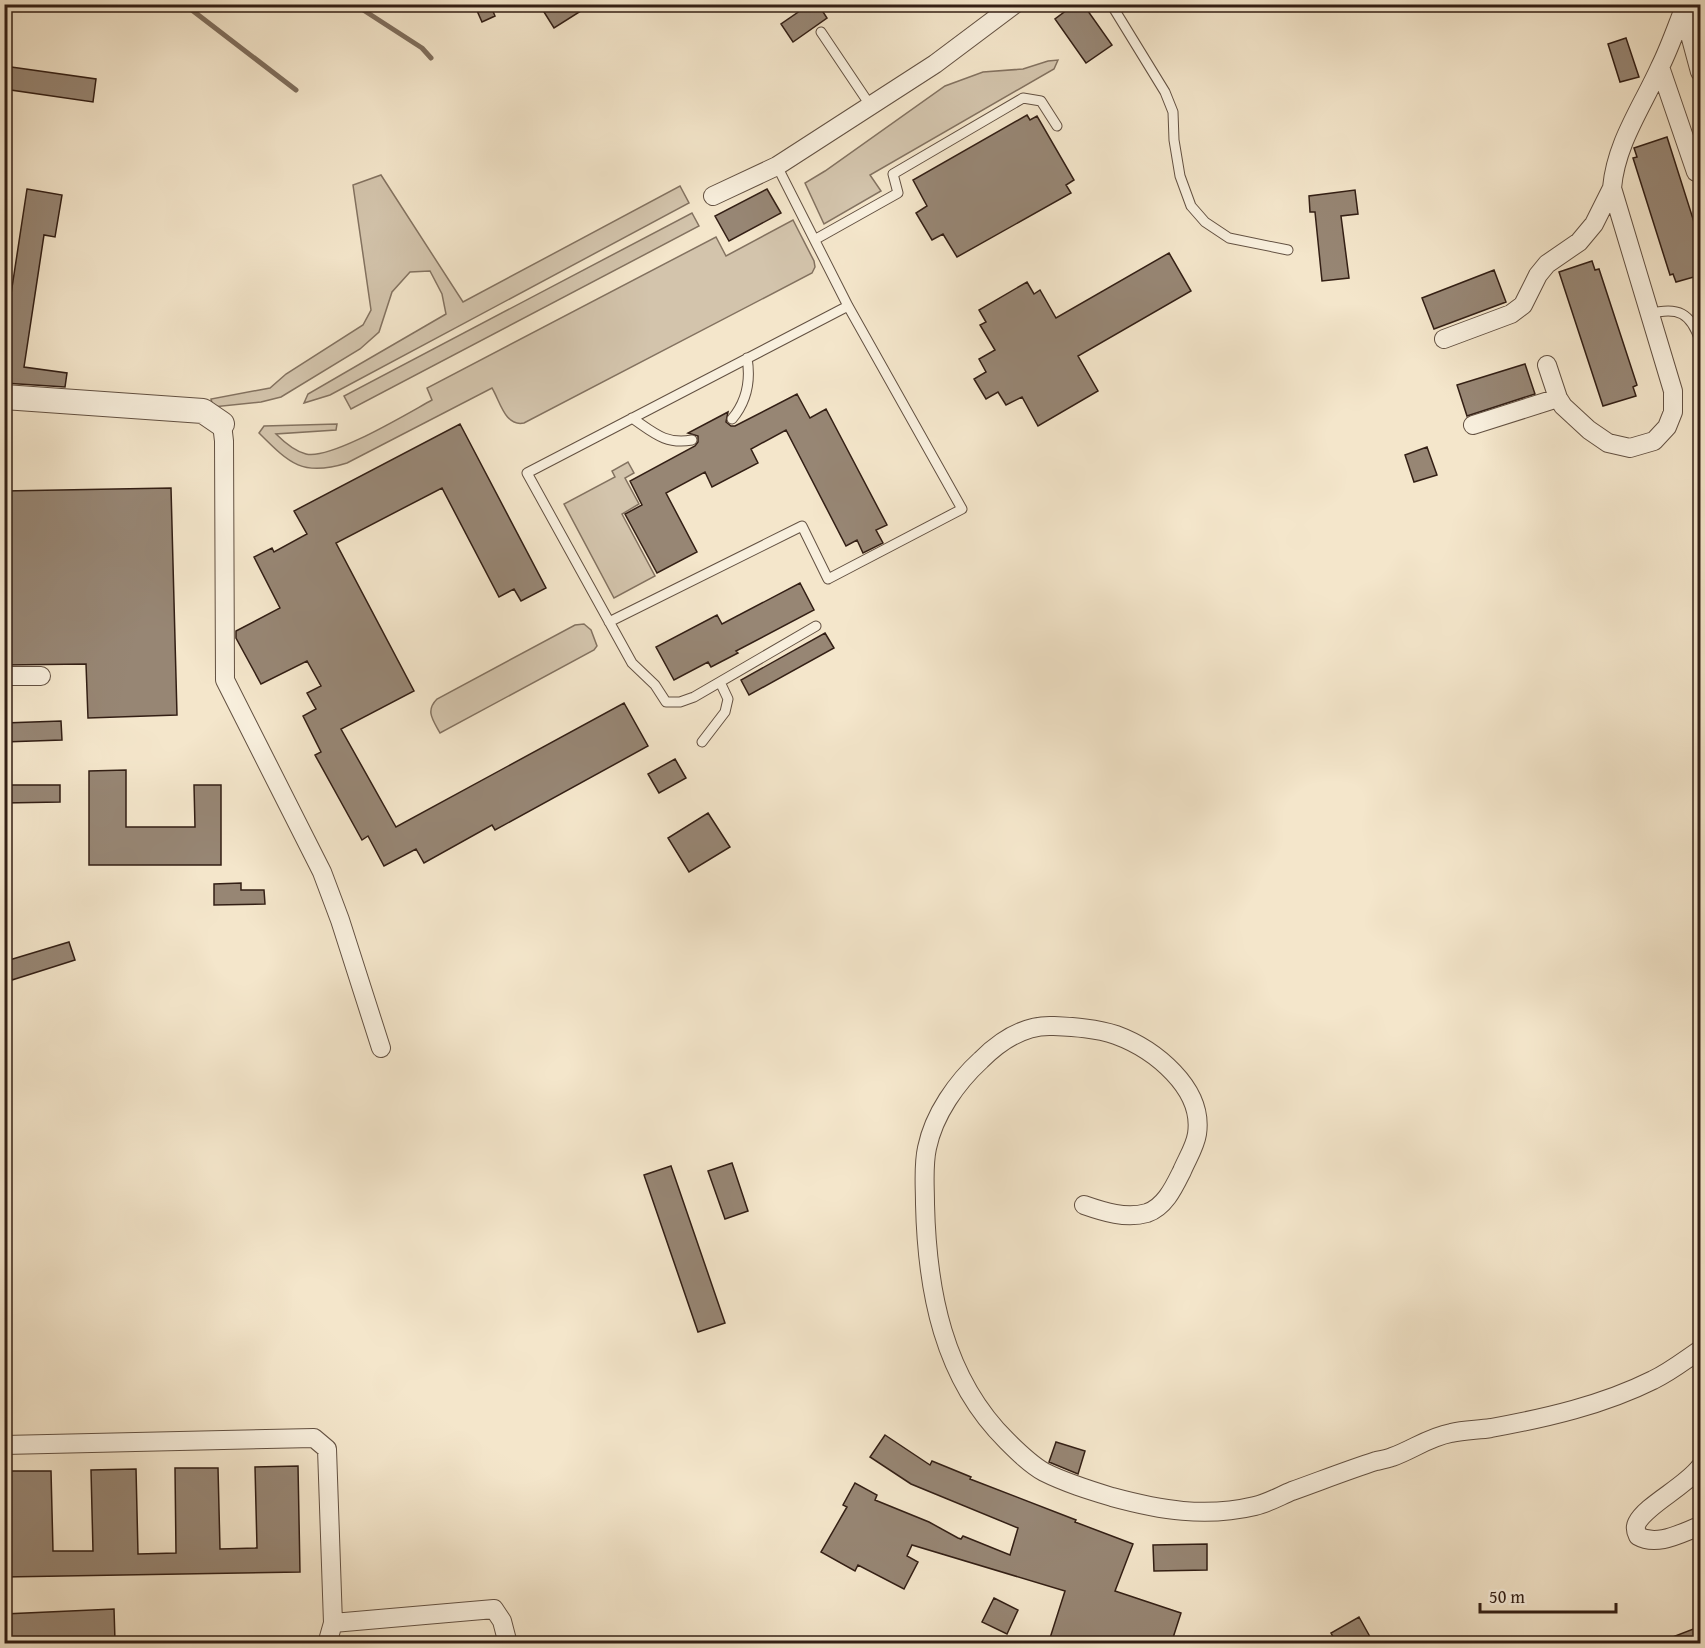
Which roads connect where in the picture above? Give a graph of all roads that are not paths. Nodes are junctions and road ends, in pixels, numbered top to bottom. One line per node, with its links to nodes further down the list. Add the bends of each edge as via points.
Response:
1 (1015, 4): 7 (street)
2 (1111, 4): 14 (lane, via 1165,92 1173,112 1180,176 1191,206 1205,222 1229,238)
3 (1689, 7): 5 (street); 6 (street)
4 (821, 32): 7 (lane)
5 (1660, 67): 10 (street); 11 (street, via 1631,123)
6 (1701, 72)
7 (870, 105): 9 (street)
8 (1057, 126): 13 (lane, via 1041,101 1023,98 893,174 898,193)
9 (777, 166): 12 (street); 13 (lane)
10 (1696, 172)
11 (1612, 188): 16 (street); 17 (street, via 1594,224 1579,242 1546,264 1523,305 1511,314)
12 (713, 196)
13 (816, 239): 15 (lane)
14 (1288, 249)
15 (848, 306): 19 (lane); 28 (lane, via 962,509 828,579 802,526)
16 (1649, 314): 18 (lane, via 1679,312 1691,320); 22 (street, via 1673,391 1673,412 1667,427 1654,441 1630,448 1608,443 1589,430)
17 (1444, 339)
18 (1701, 341)
19 (747, 358): 23 (lane); 24 (lane, via 749,386 741,409)
20 (1547, 365): 22 (street)
21 (4, 397): 25 (street, via 203,411)
22 (1558, 398): 26 (street)
23 (632, 418): 27 (lane, via 672,441); 28 (lane, via 527,473)
24 (732, 419)
25 (222, 424): 34 (street, via 225,680 322,872)
26 (1473, 425)
27 (692, 440)
28 (609, 622): 32 (lane, via 632,663 666,702 680,702)
29 (816, 626): 32 (lane)
30 (4, 676): 31 (street)
31 (41, 676)
32 (720, 682): 33 (lane, via 728,699 726,712)
33 (702, 742)
34 (381, 1048)
35 (1084, 1205): 36 (street, via 1120,1215 1150,1212 1160,1206 1195,1145 1195,1106 1180,1080 1151,1054 1114,1034 1046,1026 1030,1029 993,1049 959,1083 927,1144 926,1238 938,1320 960,1377 977,1406 1020,1454 1062,1481 1150,1508 1206,1512 1257,1506 1449,1433 1559,1413 1632,1390)
36 (1701, 1350)
37 (4, 1445): 40 (street, via 314,1438 327,1449)
38 (1701, 1467): 39 (street, via 1648,1511 1637,1522 1635,1531 1651,1541)
39 (1701, 1526)
40 (333, 1623): 41 (street); 42 (street, via 494,1609)
41 (327, 1644)
42 (508, 1644)

